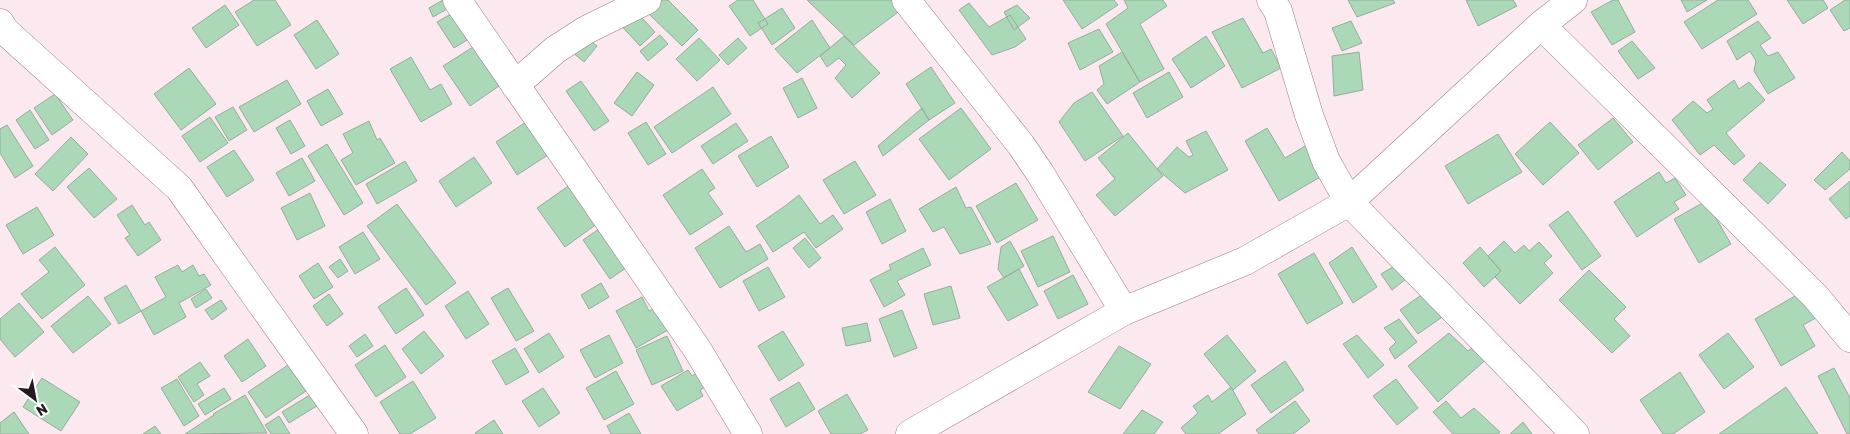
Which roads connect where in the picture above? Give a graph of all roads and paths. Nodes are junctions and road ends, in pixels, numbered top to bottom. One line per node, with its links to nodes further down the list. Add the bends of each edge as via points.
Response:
1 (456, 0): 8 (street)
2 (647, 0): 8 (street, via 586,30 555,50)
3 (906, 0): 10 (street, via 1040,173)
4 (1271, 0): 9 (street, via 1278,11 1326,161)
5 (1572, 0): 6 (street)
6 (1541, 25): 9 (street); 11 (street, via 1816,297)
7 (2, 29): 12 (street, via 179,188)
8 (515, 85): 13 (street, via 697,349)
9 (1349, 202): 10 (street, via 1245,260); 15 (street)
10 (1124, 311): 14 (street)
11 (1850, 338)
12 (354, 434)
13 (748, 434)
14 (910, 434)
15 (1575, 434)

